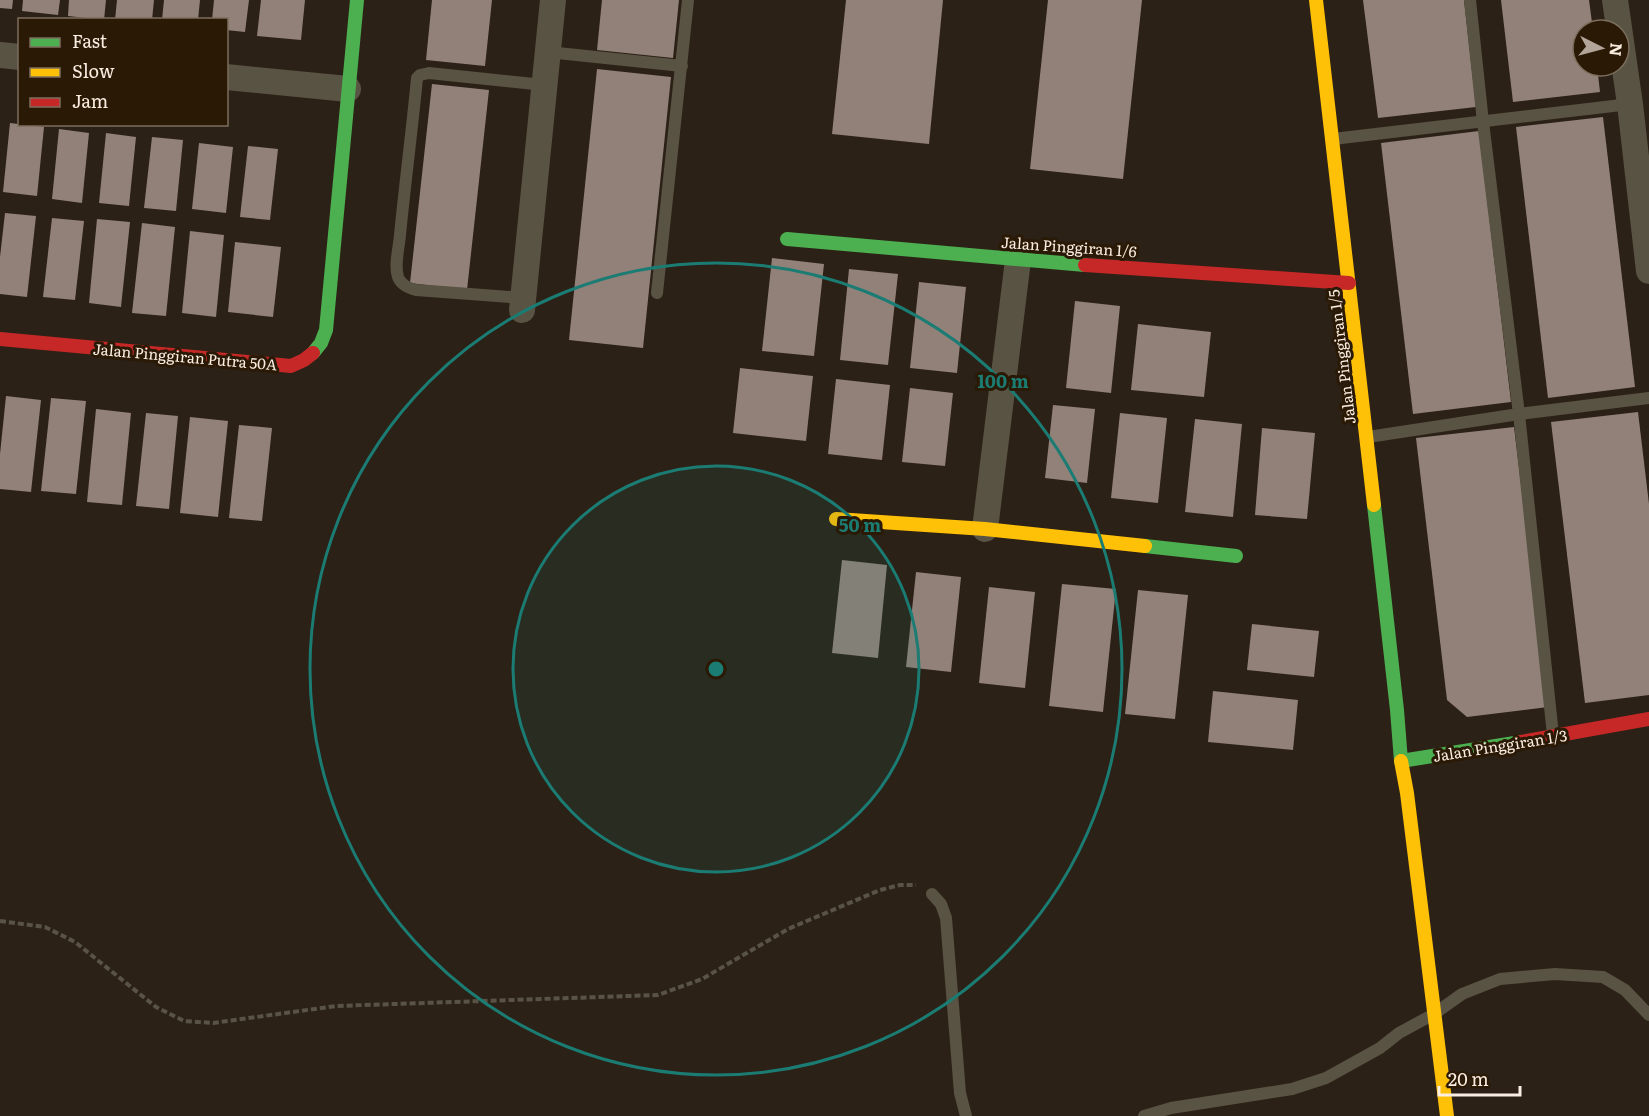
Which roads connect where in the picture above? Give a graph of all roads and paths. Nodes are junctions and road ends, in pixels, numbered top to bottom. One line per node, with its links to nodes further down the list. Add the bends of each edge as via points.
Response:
1 (357, 0): 13 (street, Jalan Pinggiran Putra 50A)
2 (553, 0): 7 (street)
3 (688, 0): 10 (lane)
4 (1316, 0): 16 (street, Jalan Pinggiran 1/5)
5 (1470, 0): 15 (lane)
6 (1615, 0): 14 (street)
7 (548, 52): 10 (lane); 12 (street)
8 (0, 54): 9 (street)
9 (18, 57)
10 (682, 66): 21 (lane)
11 (228, 77): 13 (street)
12 (544, 85): 22 (street); 22 (lane, via 429,73 417,78 400,237 398,276 408,288)
13 (348, 89): 23 (street, Jalan Pinggiran Putra 50A, via 326,330 314,354 303,362 291,366)
14 (1630, 104): 15 (lane); 19 (street)
15 (1483, 122): 16 (lane); 25 (lane)
16 (1333, 139): 20 (street, Jalan Pinggiran 1/5)
17 (787, 239): 18 (street, Jalan Pinggiran 1/6)
18 (1018, 260): 20 (street, Jalan Pinggiran 1/6); 28 (street)
19 (1649, 271)
20 (1350, 283): 26 (street, Jalan Pinggiran 1/5)
21 (657, 293)
22 (522, 304)
23 (0, 339)
24 (1649, 398): 25 (lane)
25 (1519, 414): 26 (lane); 31 (lane)
26 (1367, 437): 32 (street, Jalan Pinggiran 1/5)
27 (836, 519): 28 (street)
28 (985, 529): 29 (street)
29 (1236, 556)
30 (1649, 719): 31 (street, Jalan Pinggiran 1/3)
31 (1553, 737): 32 (street, Jalan Pinggiran 1/3)
32 (1401, 761): 35 (street)
33 (932, 894): 34 (path, via 917,885 879,890 788,929 702,979 658,995 336,1006 213,1023 184,1021 156,1007 75,942 45,927); 37 (lane, via 946,918 960,1094)
34 (0, 921)
35 (1434, 1014): 36 (lane, via 1462,994 1500,979 1555,974 1603,977 1625,990); 38 (lane, via 1326,1078 1292,1089 1171,1108); 39 (street)
36 (1649, 1015)
37 (966, 1116)
38 (1144, 1116)
39 (1447, 1116)

